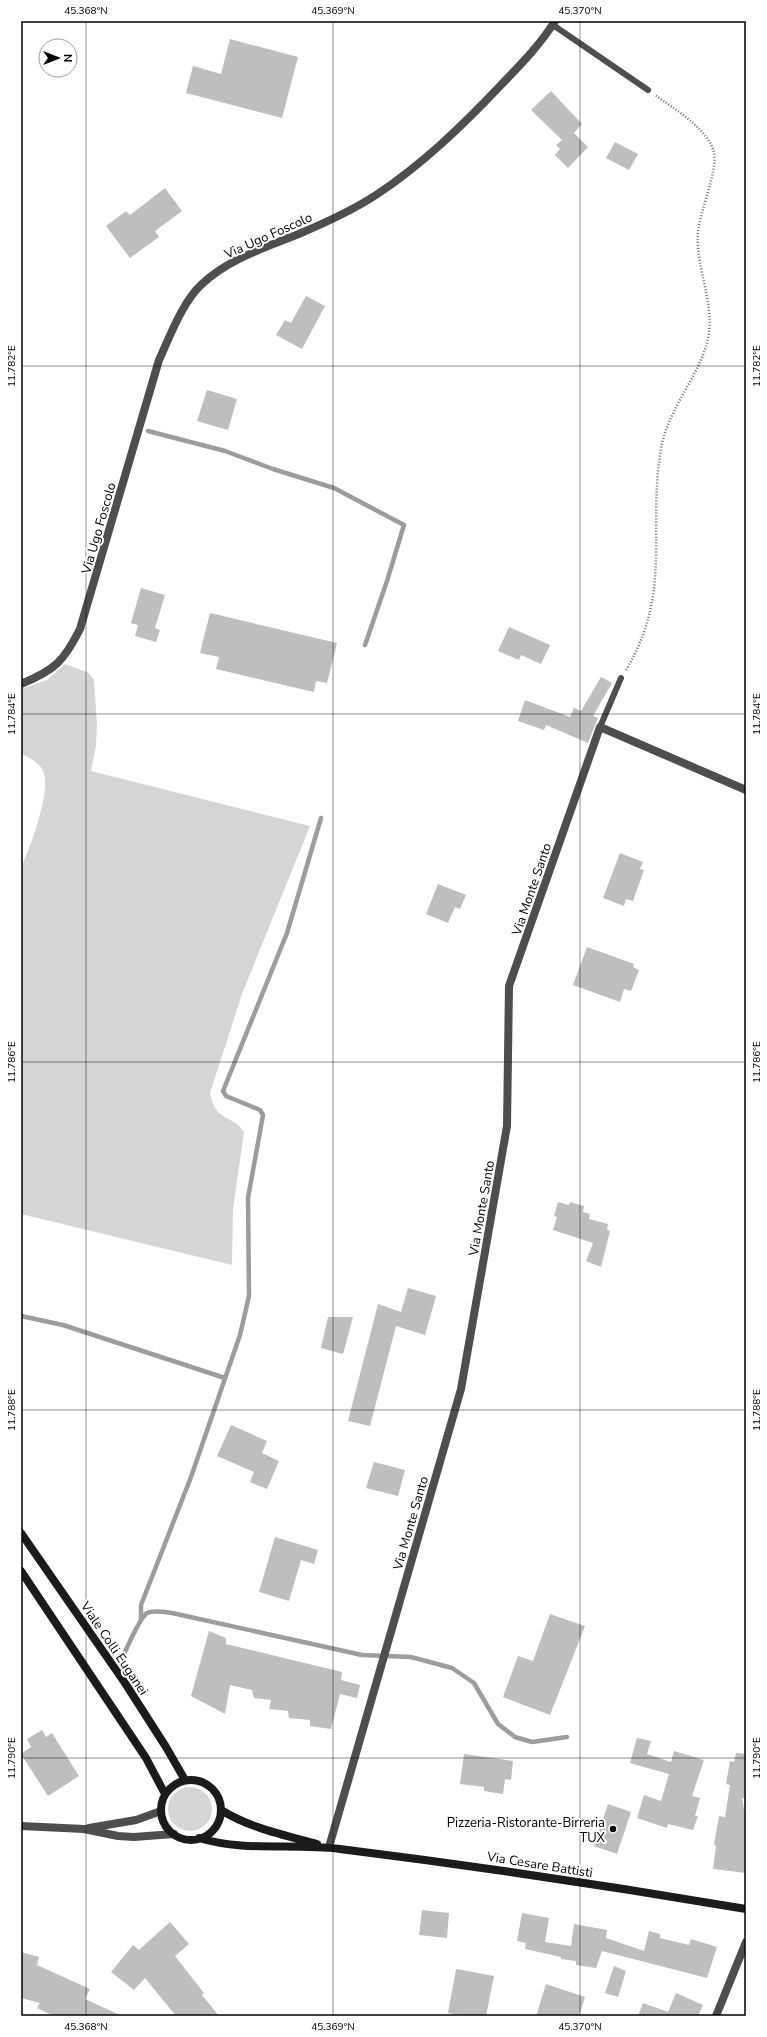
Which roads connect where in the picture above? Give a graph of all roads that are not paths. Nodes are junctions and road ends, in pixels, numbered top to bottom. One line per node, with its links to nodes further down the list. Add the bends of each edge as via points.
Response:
1 (554, 23): 2 (lane); 4 (street, Via Ugo Foscolo, via 522,63 483,104 409,171 376,195 336,218 248,254 201,284 176,322 159,360 80,628 68,653 50,671)
2 (648, 90)
3 (621, 678): 5 (lane)
4 (21, 684)
5 (600, 727): 6 (street); 17 (street, Via Monte Santo, via 509,986 507,1126 461,1389)
6 (746, 790)
7 (21, 1533): 9 (main road, Viale Colli Euganei, via 125,1683)
8 (21, 1570): 10 (main road, via 146,1758)
9 (185, 1780): 10 (main road, via 177,1783); 11 (main road, via 203,1782 210,1787 218,1798)
10 (165, 1794): 12 (main road)
11 (221, 1810): 16 (main road, via 214,1828); 17 (main road, Via Cesare Battisti, via 250,1826)
12 (161, 1811): 14 (street, Via Cesare Battisti, via 136,1820); 15 (main road, via 165,1824)
13 (21, 1826): 14 (street, Via Cesare Battisti)
14 (84, 1829): 15 (street, Via Cesare Battisti, via 129,1837)
15 (174, 1834): 16 (main road, Via Cesare Battisti, via 190,1840)
16 (199, 1838): 17 (main road, Via Cesare Battisti, via 217,1844 240,1846)
17 (329, 1847): 18 (main road, Via Cesare Battisti, via 489,1868)
18 (746, 1909)
19 (746, 1942): 20 (street)
20 (716, 2016)

